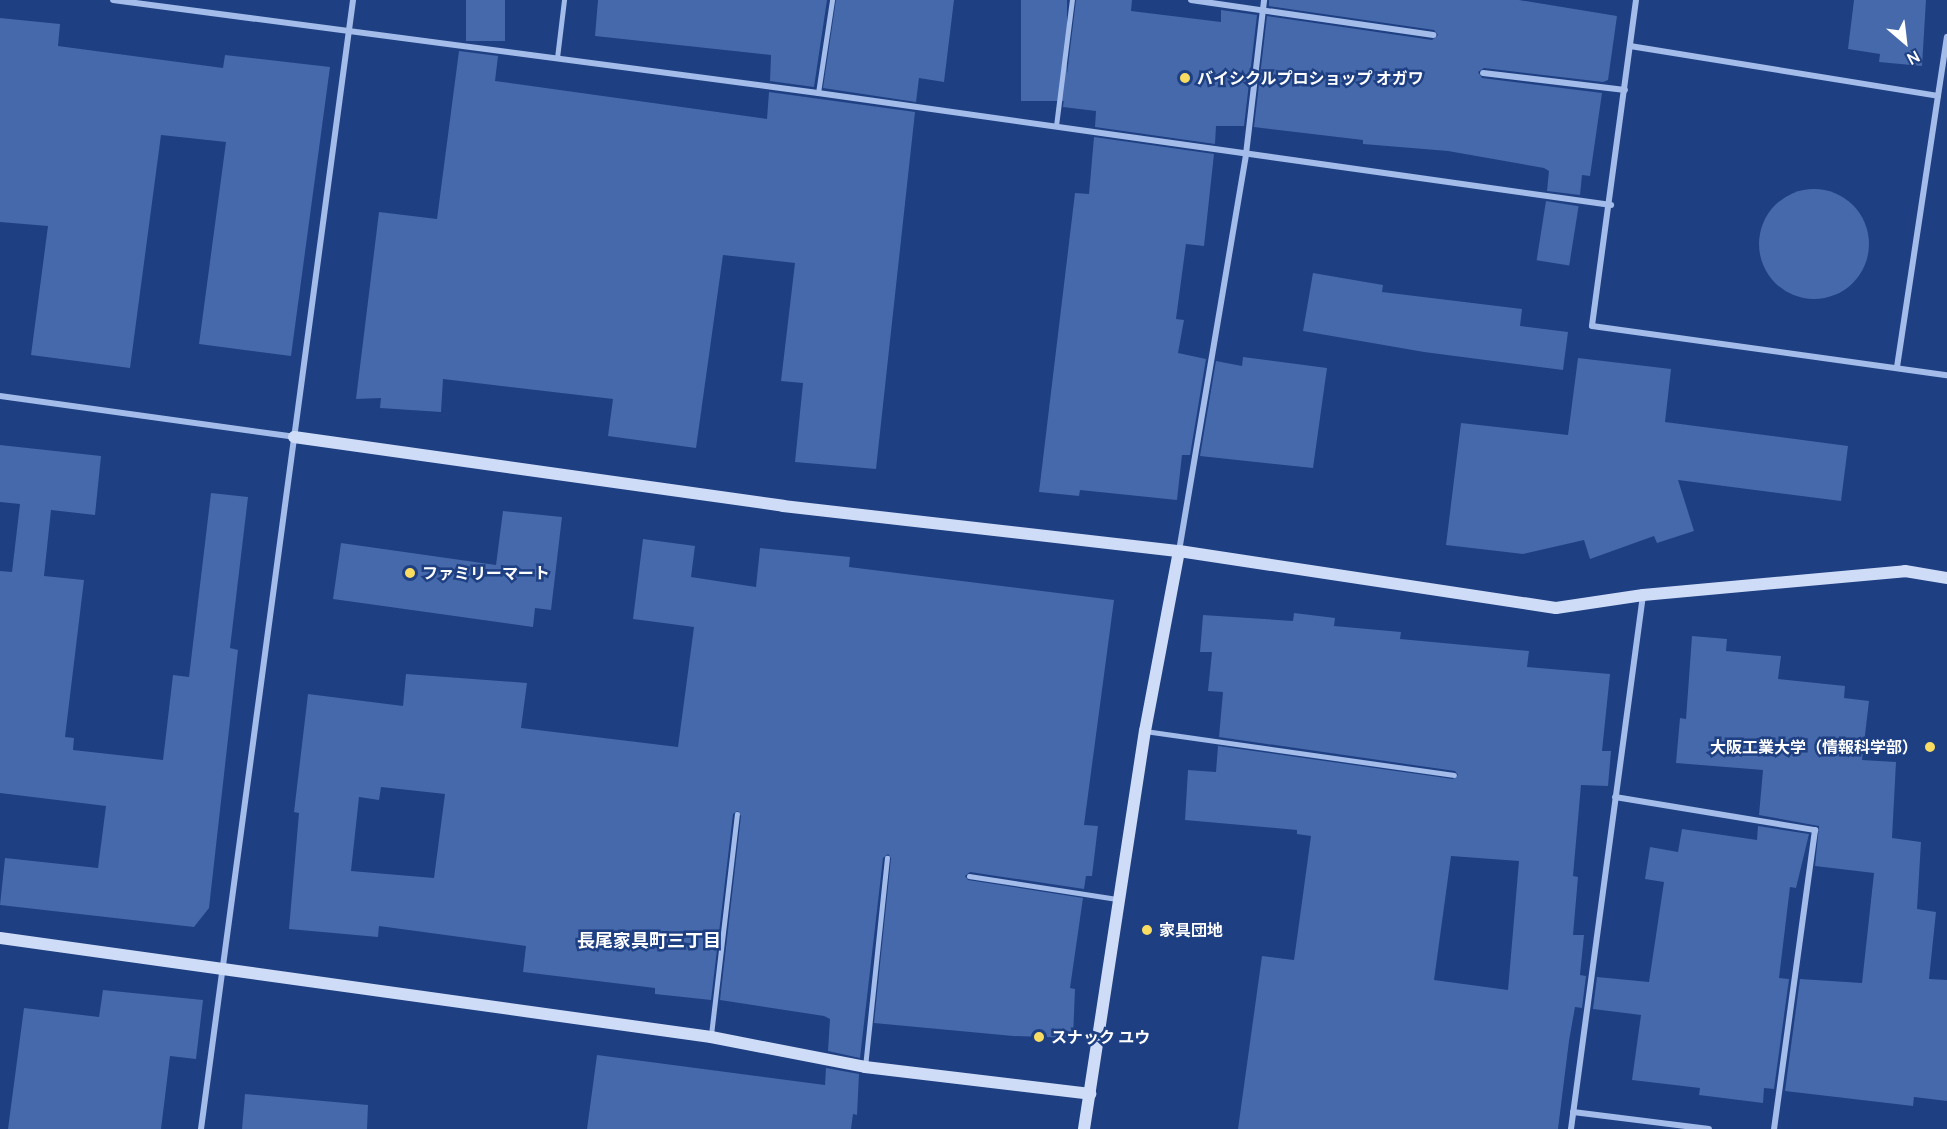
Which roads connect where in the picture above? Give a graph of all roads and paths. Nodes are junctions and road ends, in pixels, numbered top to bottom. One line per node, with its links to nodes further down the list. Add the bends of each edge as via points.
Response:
1 (113, 0): 10 (street)
2 (353, 0): 10 (street)
3 (564, 0): 14 (lane)
4 (832, 0): 17 (lane)
5 (1072, 0): 19 (lane)
6 (1191, 0): 9 (street)
7 (1264, 0): 9 (street)
8 (1636, 0): 13 (street)
9 (1263, 10): 11 (street); 20 (street)
10 (348, 32): 14 (street); 25 (street)
11 (1433, 35)
12 (1947, 37): 18 (street)
13 (1630, 46): 16 (street); 18 (street)
14 (557, 58): 17 (street)
15 (1483, 73): 16 (street)
16 (1625, 90): 21 (street)
17 (818, 93): 19 (street)
18 (1938, 96): 22 (street)
19 (1056, 126): 20 (street)
20 (1246, 154): 21 (street); 26 (street)
21 (1611, 205): 22 (street, via 1592,326)
22 (1897, 368): 23 (street)
23 (1947, 375)
24 (0, 396): 25 (street)
25 (294, 437): 26 (street, via 783,506); 37 (street)
26 (1179, 551): 28 (street, via 1556,608); 29 (street)
27 (1947, 578): 28 (street, via 1905,571)
28 (1643, 595): 31 (street)
29 (1145, 730): 30 (lane); 35 (street)
30 (1454, 775)
31 (1615, 796): 41 (street); 46 (street, via 1815,831)
32 (736, 815): 38 (lane)
33 (886, 858): 39 (lane)
34 (969, 876): 35 (lane)
35 (1120, 899): 40 (street)
36 (0, 938): 37 (street)
37 (223, 969): 38 (street); 42 (street)
38 (711, 1037): 39 (street)
39 (865, 1067): 40 (street)
40 (1090, 1094): 43 (street)
41 (1573, 1112): 44 (street); 45 (street)
42 (201, 1129)
43 (1084, 1129)
44 (1571, 1129)
45 (1709, 1129)
46 (1774, 1129)

